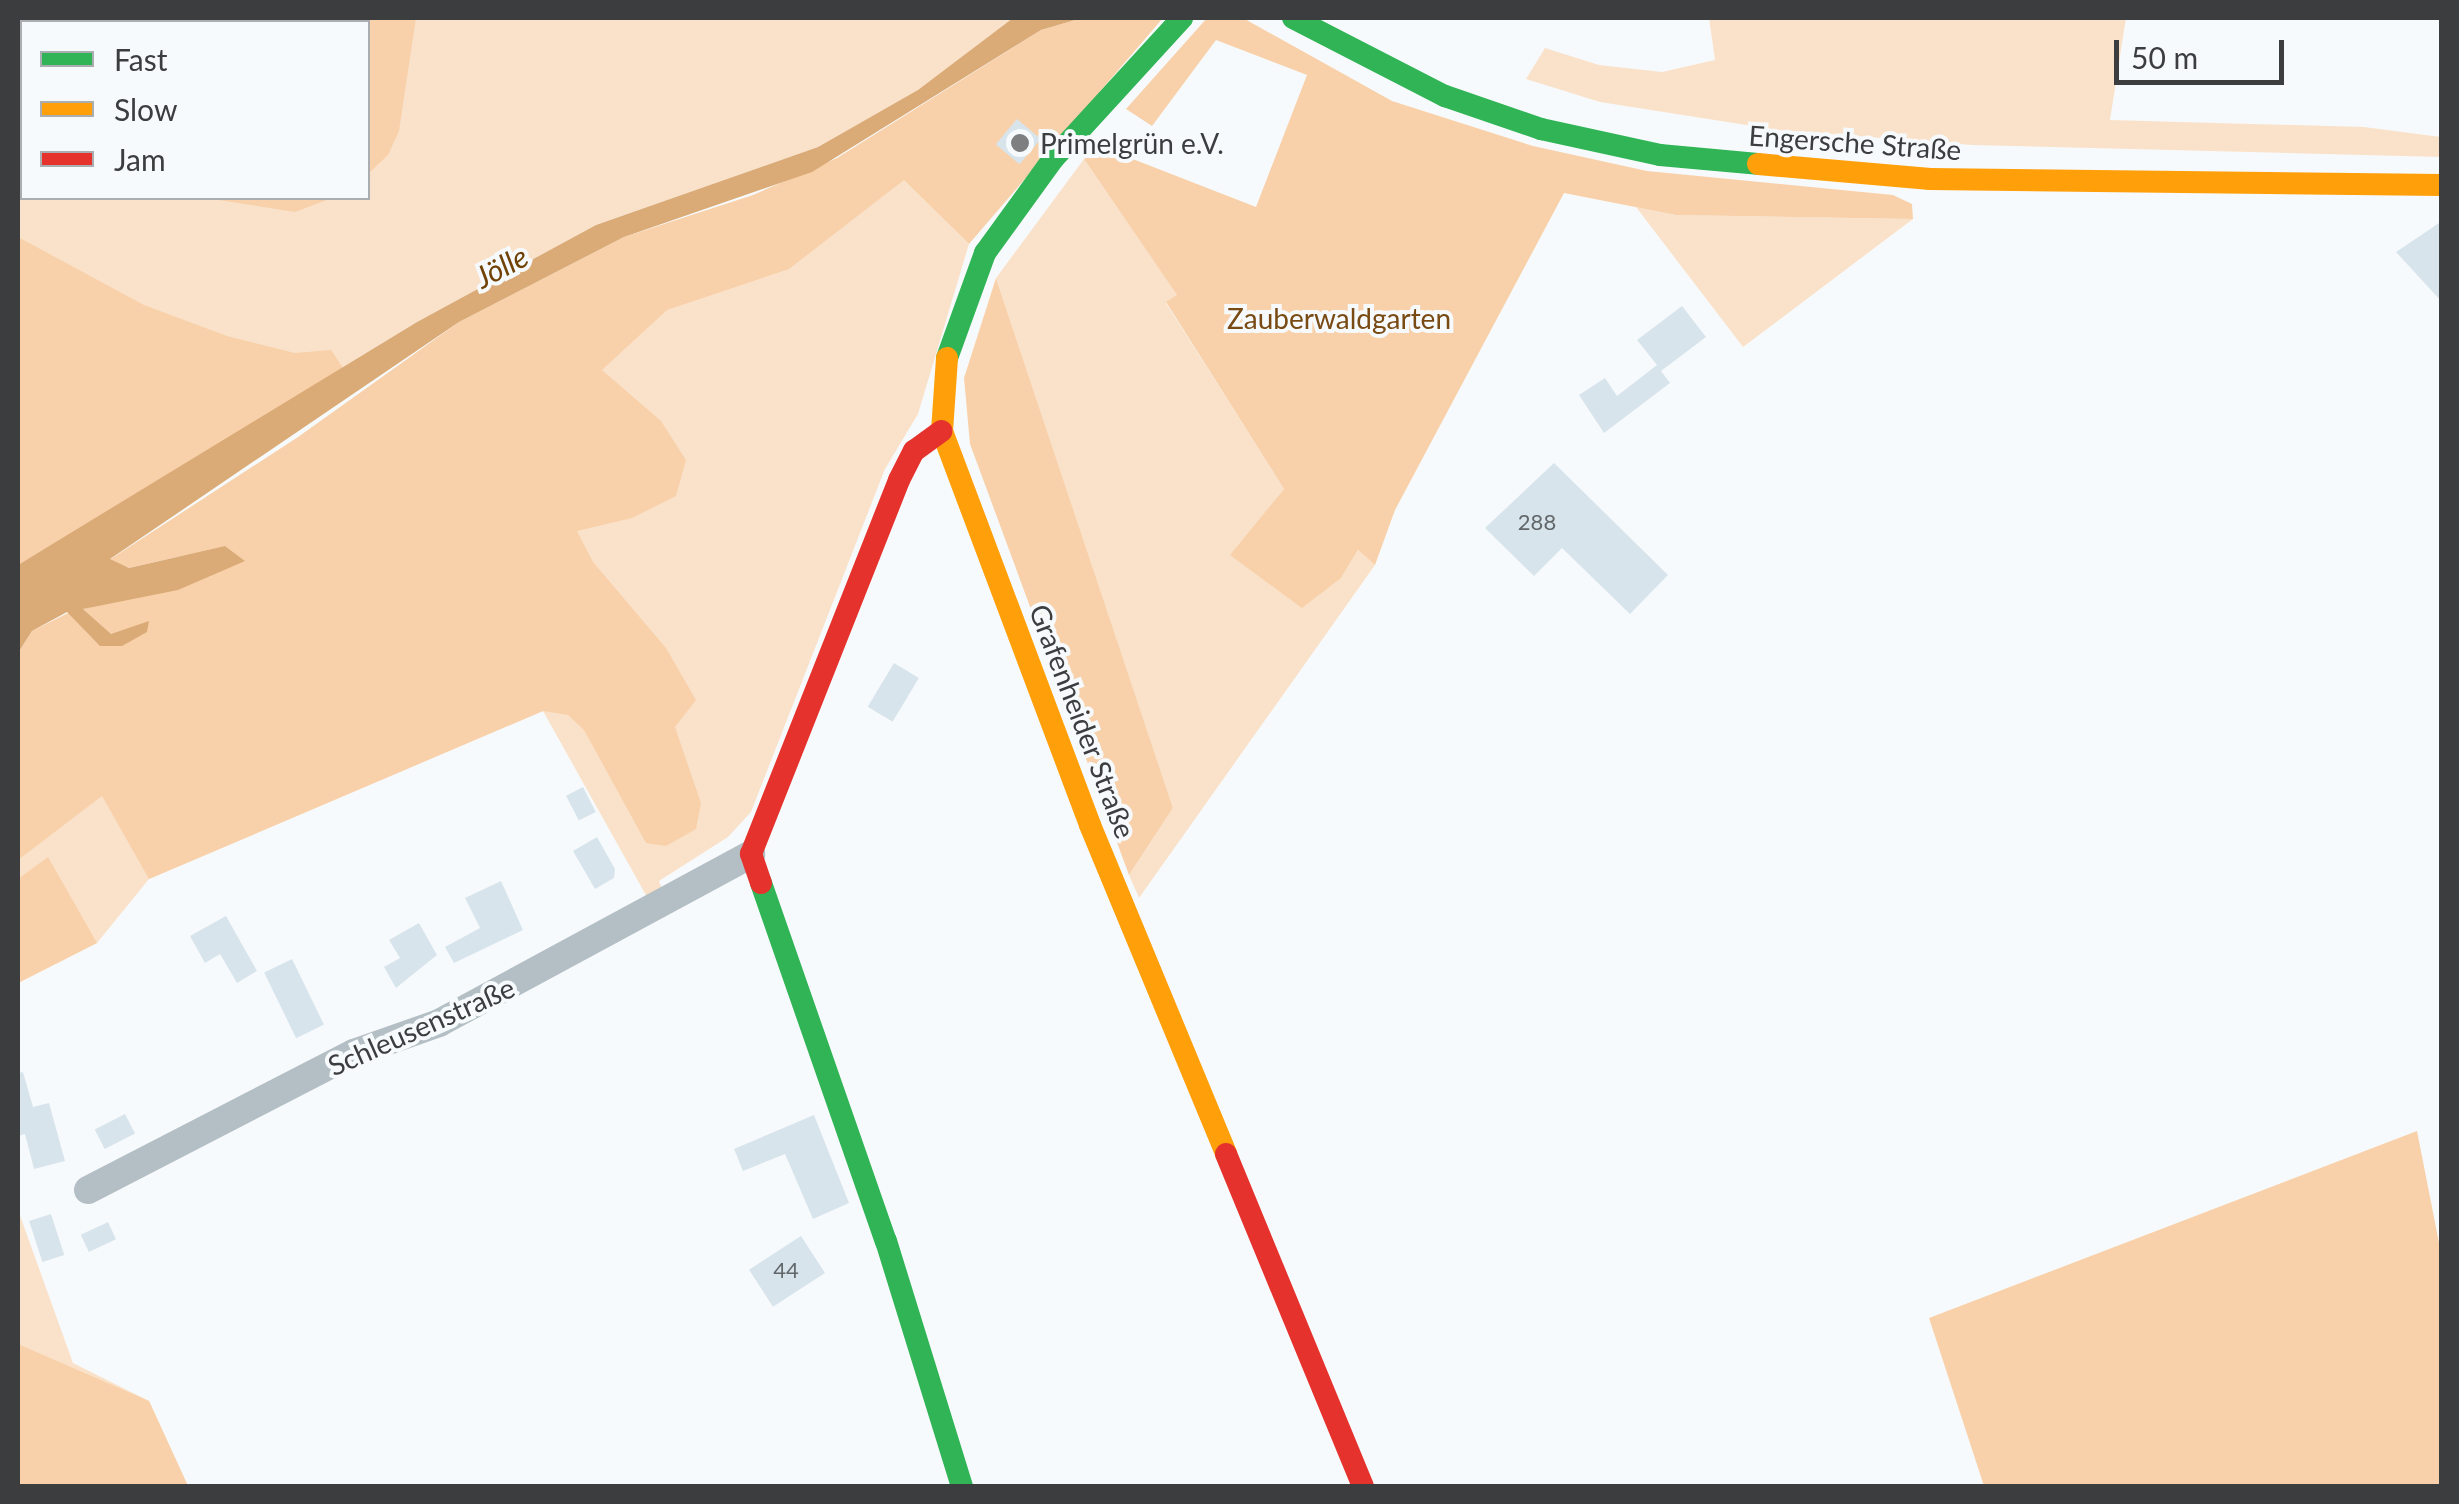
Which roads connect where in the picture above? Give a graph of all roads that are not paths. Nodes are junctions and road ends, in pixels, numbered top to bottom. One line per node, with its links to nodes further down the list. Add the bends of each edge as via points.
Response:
1 (1182, 18): 4 (street, Grafenheider Straße, via 1054,159 986,253 943,368)
2 (1293, 18): 3 (street, Engersche Straße, via 1444,96 1541,129 1660,155 1930,179)
3 (2442, 186)
4 (942, 431): 5 (street, via 914,451 899,480); 8 (street, Grafenheider Straße, via 1090,825)
5 (751, 854): 6 (street, Schleusenstraße, via 439,1024 354,1053); 7 (street, via 886,1241)
6 (88, 1190)
7 (962, 1486)
8 (1363, 1486)

